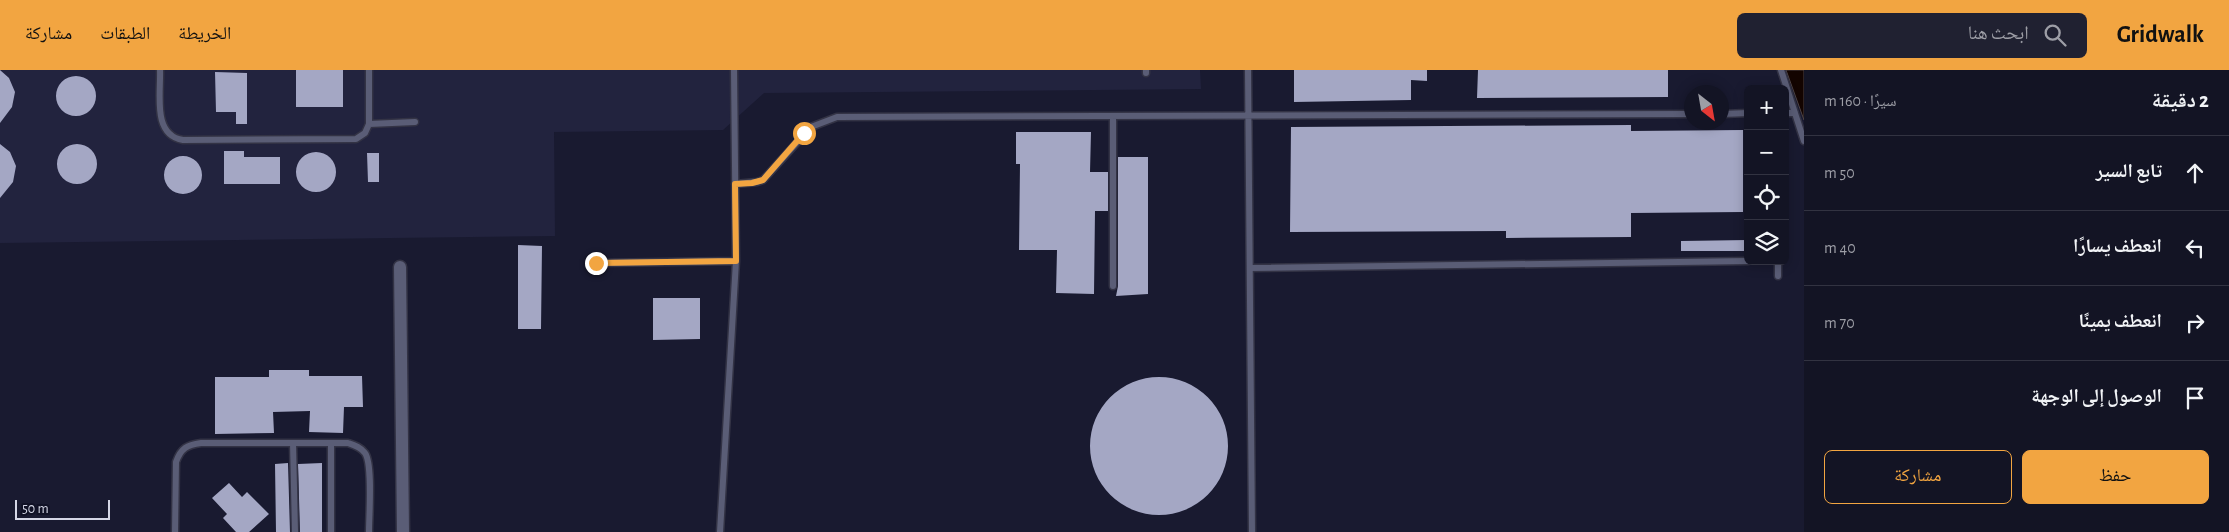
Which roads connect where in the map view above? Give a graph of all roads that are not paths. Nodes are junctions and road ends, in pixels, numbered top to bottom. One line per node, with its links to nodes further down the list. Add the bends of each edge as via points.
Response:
1 (160, 70): 14 (lane, via 162,123 169,135 176,139 351,140 365,133)
2 (369, 70): 14 (lane)
3 (734, 70): 16 (lane)
4 (1248, 70): 12 (lane)
5 (1781, 70): 7 (lane)
6 (1789, 113): 7 (lane)
7 (1795, 113): 15 (lane)
8 (1684, 114): 12 (lane)
9 (1729, 114): 10 (lane)
10 (1744, 114)
11 (1113, 116): 12 (lane); 16 (lane, via 836,117 811,127 763,180); 24 (lane)
12 (1248, 116): 22 (lane)
13 (415, 122): 14 (lane)
14 (369, 124)
15 (1804, 141)
16 (735, 184): 17 (lane)
17 (736, 261): 19 (lane); 32 (lane)
18 (1744, 261): 22 (lane)
19 (596, 263)
20 (1778, 265): 23 (lane)
21 (400, 267): 31 (street)
22 (1250, 268): 33 (lane)
23 (1778, 276)
24 (1114, 286)
25 (293, 443): 26 (lane); 27 (lane, via 188,445 179,452 176,462); 28 (lane)
26 (331, 443): 29 (lane); 30 (lane, via 348,443 366,453 369,464)
27 (174, 532)
28 (295, 532)
29 (331, 532)
30 (369, 532)
31 (403, 532)
32 (720, 532)
33 (1252, 532)

